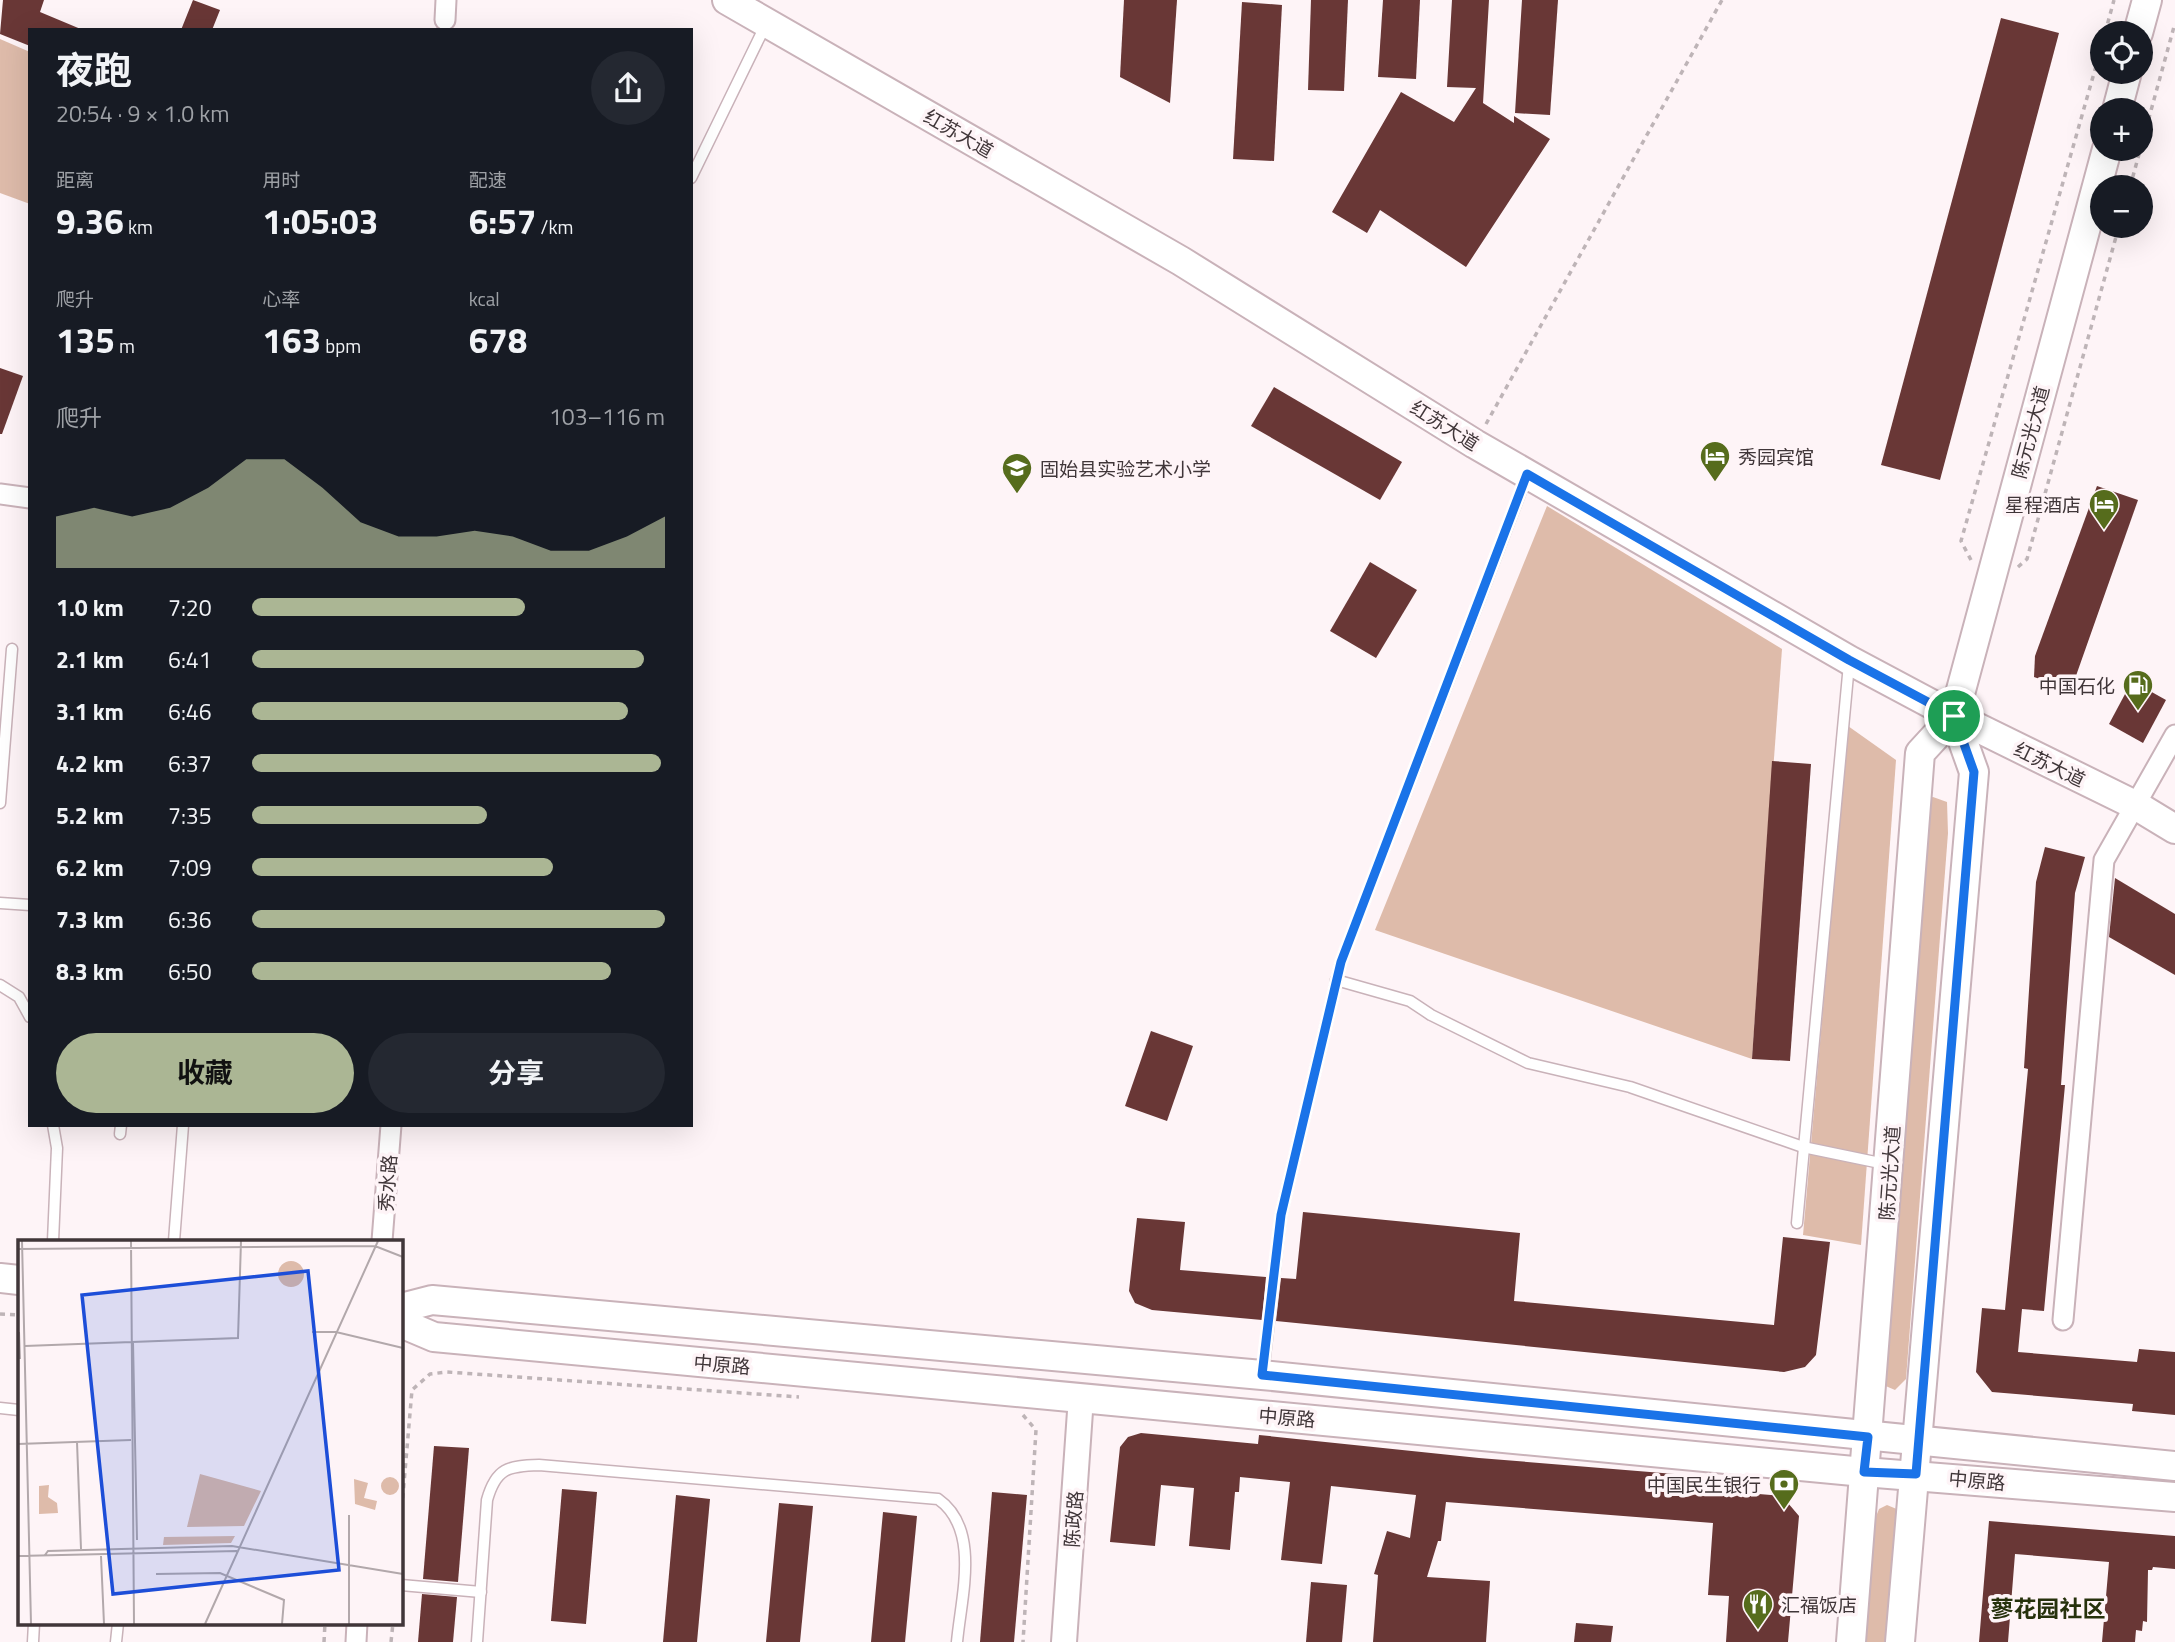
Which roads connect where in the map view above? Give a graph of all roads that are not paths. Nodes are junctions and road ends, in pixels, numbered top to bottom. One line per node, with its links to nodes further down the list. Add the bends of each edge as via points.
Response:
1 (446, 0): 4 (street)
2 (727, 0): 6 (main road, 红苏大道)
3 (2147, 0): 5 (main road)
4 (445, 20)
5 (2141, 21)
6 (766, 23): 8 (lane); 9 (main road, 红苏大道, via 1181,261)
7 (2104, 161): 14 (main road, 陈元光大道)
8 (693, 174)
9 (1527, 474): 13 (main road, 红苏大道); 21 (lane)
10 (0, 494): 11 (street)
11 (28, 498)
12 (12, 649): 16 (lane)
13 (1849, 660): 14 (main road, 红苏大道); 27 (lane)
14 (1954, 716): 17 (main road, 红苏大道); 28 (main road, 陈元光大道, via 1920,753); 43 (main road, via 1974,772)
15 (2175, 735): 17 (street)
16 (0, 803)
17 (2137, 806): 18 (main road, 红苏大道); 36 (street, via 2104,860)
18 (2175, 830)
19 (0, 903): 20 (lane)
20 (28, 905)
21 (1336, 980): 27 (lane, via 1410,1000 1528,1063 1630,1087); 38 (lane, via 1281,1215)
22 (0, 985): 23 (lane, via 19,997)
23 (28, 1013)
24 (53, 1127): 30 (lane, via 57,1148)
25 (183, 1127): 31 (lane)
26 (391, 1127): 32 (street, 秀水路)
27 (1804, 1147): 28 (lane); 29 (lane)
28 (1889, 1165): 42 (main road, 陈元光大道)
29 (1797, 1223)
30 (53, 1240)
31 (174, 1240)
32 (383, 1240)
33 (0, 1278): 34 (main road)
34 (18, 1280)
35 (402, 1308): 38 (main road, 中原路, via 432,1300)
36 (2063, 1320)
37 (402, 1323): 39 (main road, 中原路, via 433,1337)
38 (1262, 1375): 42 (main road, 中原路)
39 (1082, 1397): 45 (main road, 中原路); 58 (street, 陈政路)
40 (0, 1408): 41 (lane)
41 (18, 1410)
42 (1868, 1437): 43 (main road, 中原路); 45 (main road, 陈元光大道)
43 (1918, 1443): 44 (main road, 中原路); 46 (main road)
44 (2175, 1466)
45 (1864, 1472): 46 (main road, 中原路); 59 (main road, 陈元光大道)
46 (1916, 1474): 47 (main road, 中原路); 60 (main road)
47 (2175, 1497)
48 (402, 1585): 49 (lane)
49 (481, 1592): 56 (lane); 57 (lane, via 487,1500 495,1477 506,1469 522,1466 938,1499 953,1509 965,1552)
50 (34, 1624): 53 (lane)
51 (118, 1624): 54 (lane)
52 (357, 1624): 55 (street)
53 (33, 1642)
54 (116, 1642)
55 (356, 1642)
56 (477, 1642)
57 (957, 1642)
58 (1064, 1642)
59 (1851, 1642)
60 (1900, 1642)

